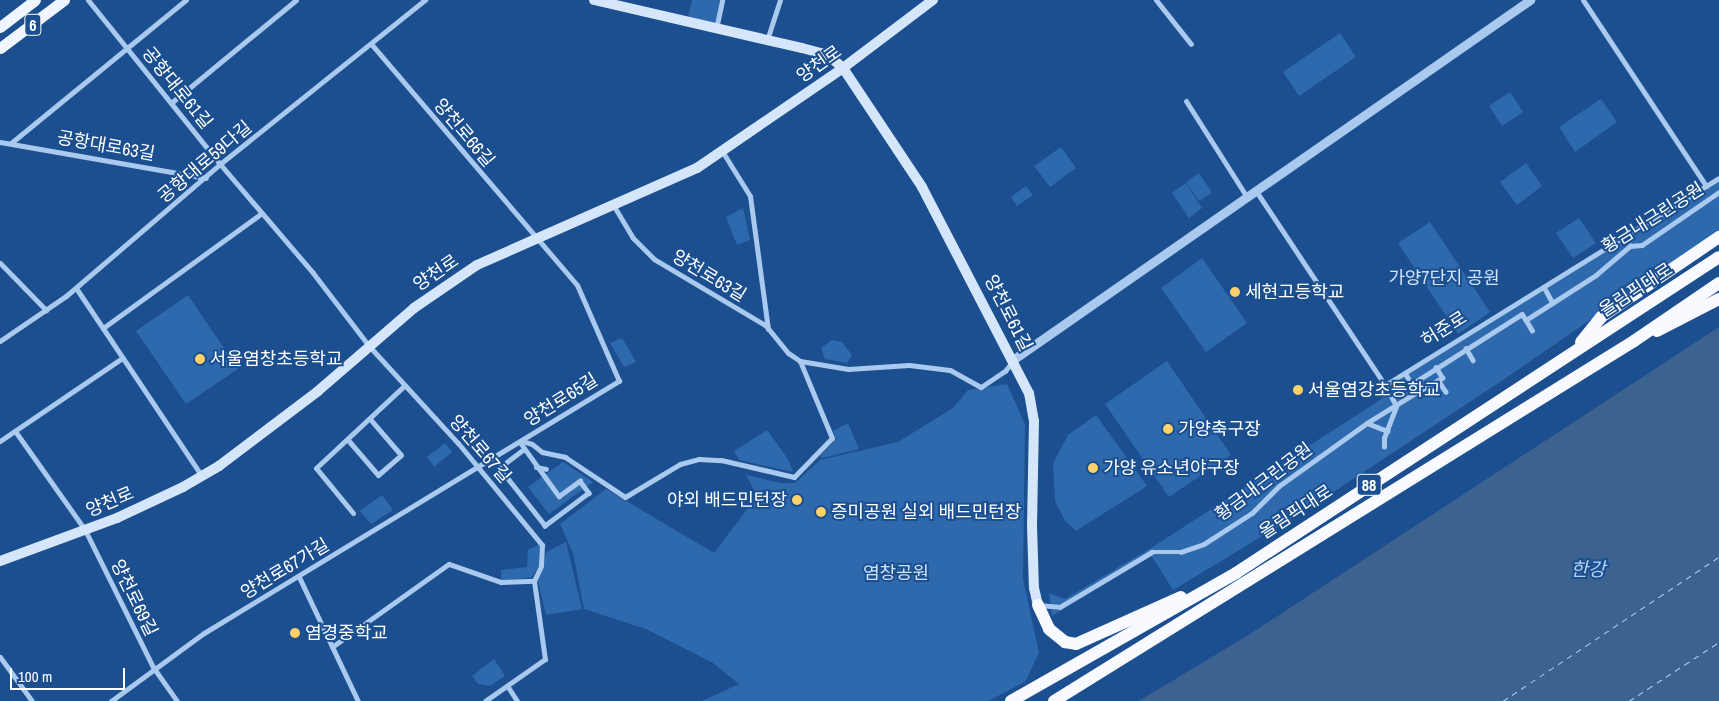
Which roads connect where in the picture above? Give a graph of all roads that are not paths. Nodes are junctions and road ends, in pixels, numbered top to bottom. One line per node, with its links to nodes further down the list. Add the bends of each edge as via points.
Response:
1 (35, 0): 14 (main road, 6)
2 (64, 0): 19 (main road, 6)
3 (88, 0): 20 (street, 공항대로61길)
4 (186, 0): 20 (street)
5 (296, 0): 23 (street)
6 (425, 0): 18 (street, 공항대로59다길)
7 (594, 0): 15 (main road)
8 (722, 0): 15 (street)
9 (780, 0): 16 (street)
10 (933, 0): 21 (main road, 양천로)
11 (1156, 0): 17 (street)
12 (1583, 0): 30 (street)
13 (1524, 2): 31 (street)
14 (0, 27)
15 (716, 29): 16 (main road)
16 (767, 40): 21 (main road, via 828,55)
17 (1191, 44)
18 (372, 45): 27 (street, 공항대로59다길); 37 (street, 양천로66길)
19 (0, 48)
20 (128, 49): 23 (street, 공항대로61길); 25 (street, 공항대로61길)
21 (843, 68): 26 (main road, 양천로); 57 (main road, 양천로61길, via 922,187)
22 (1186, 101): 33 (street)
23 (171, 103): 27 (street, 공항대로61길)
24 (0, 142): 25 (street, 공항대로63길)
25 (11, 143): 28 (street, 공항대로63길)
26 (722, 152): 34 (main road, 양천로, via 697,168); 48 (street, via 750,196)
27 (220, 164): 28 (street, 공항대로59다길); 35 (street, 공항대로61길)
28 (206, 178): 42 (street, 공항대로59다길)
29 (1719, 178): 30 (street, 허준로)
30 (1706, 186): 41 (street, 허준로)
31 (1256, 191): 33 (street); 63 (street)
32 (1719, 192): 44 (street, 황금내근린공원, via 1642,245 1630,246 1596,275)
33 (1247, 197): 57 (street)
34 (613, 205): 37 (main road, 양천로); 48 (street, 양천로63길, via 634,238 654,259)
35 (262, 213): 47 (street); 52 (street, 공항대로61길)
36 (1719, 237): 54 (highway, via 1600,317)
37 (536, 238): 52 (main road, 양천로, via 477,265 414,308); 74 (street, 양천로65길, via 578,285 619,381)
38 (1719, 257): 54 (highway, 올림픽대로 / 88)
39 (0, 263): 45 (street)
40 (1719, 283): 50 (highway, 올림픽대로 / 88)
41 (1544, 287): 44 (street); 60 (street, 허준로)
42 (76, 288): 45 (street, 공항대로59다길); 47 (street)
43 (1719, 300): 50 (highway)
44 (1553, 303): 46 (street, 황금내근린공원)
45 (46, 310): 51 (street, 공항대로59다길)
46 (1526, 320): 49 (street); 53 (street, 황금내근린공원, via 1522,314)
47 (104, 328): 56 (street)
48 (768, 330): 58 (street, 양천로63길, via 788,353)
49 (1532, 330)
50 (1634, 341): 99 (highway, 올림픽대로 / 88)
51 (0, 342)
52 (369, 346): 64 (street, 양천로67길); 80 (main road, 양천로, via 318,391)
53 (1466, 348): 55 (street); 59 (street, 황금내근린공원)
54 (1575, 350): 84 (highway, 올림픽대로 / 88)
55 (1473, 357)
56 (122, 358): 70 (street); 80 (street, via 196,462)
57 (1014, 359): 58 (street, 양천로63길, via 1005,371 981,387 950,370 909,365 848,370); 87 (main road, 양천로61길, via 1029,393 1034,421 1034,588)
58 (800, 361): 74 (street, 양천로63길, via 832,438 794,477 721,460 699,459 680,464 624,497 565,457 542,452 532,444)
59 (1436, 368): 61 (street, via 1442,378); 62 (street, 황금내근린공원)
60 (1405, 373): 62 (street); 63 (street, 허준로)
61 (1438, 380): 65 (street, 황금내근린공원); 66 (street)
62 (1412, 384): 65 (street)
63 (1385, 385): 67 (street)
64 (404, 386): 68 (street); 78 (street, 양천로67길)
65 (1417, 392): 67 (street, 황금내근린공원)
66 (1446, 392)
67 (1396, 406): 69 (street, 황금내근린공원); 71 (street)
68 (370, 419): 72 (street); 72 (street, via 401,455 378,475)
69 (1367, 423): 71 (street); 87 (street, 황금내근린공원, via 1279,486 1252,513 1204,544 1181,552 1152,552 1060,607)
70 (15, 431): 73 (street); 82 (street, 양천로)
71 (1388, 431): 75 (street)
72 (348, 440): 81 (street, via 316,468)
73 (0, 441)
74 (521, 442): 76 (street); 78 (street, 양천로65길)
75 (1384, 447)
76 (523, 450): 77 (street); 77 (street, via 499,468 545,526 589,493 580,481 559,496)
77 (536, 466): 79 (street)
78 (479, 468): 85 (street, 양천로67가길); 86 (street, 양천로67길, via 542,545 541,566)
79 (546, 469)
80 (202, 476): 82 (main road, 양천로)
81 (353, 513)
82 (84, 530): 83 (main road, 양천로); 90 (street, 양천로69길)
83 (0, 561)
84 (1236, 573): 87 (highway, via 1082,644 1065,642 1057,637 1044,621); 98 (highway, 올림픽대로 / 88)
85 (299, 577): 88 (street); 90 (street, 양천로67가길)
86 (534, 581): 88 (street, via 501,582 449,564); 91 (street, 양천로67길, via 545,659)
87 (1038, 605)
88 (332, 647): 95 (street)
89 (0, 658): 92 (street)
90 (153, 668): 93 (street, 양천로67가길, via 138,684); 94 (street, 양천로69길)
91 (508, 686): 96 (street, 양천로67길); 97 (street)
92 (32, 701)
93 (111, 701)
94 (177, 701)
95 (358, 701)
96 (485, 701)
97 (516, 701)
98 (1011, 701)
99 (1054, 701)

